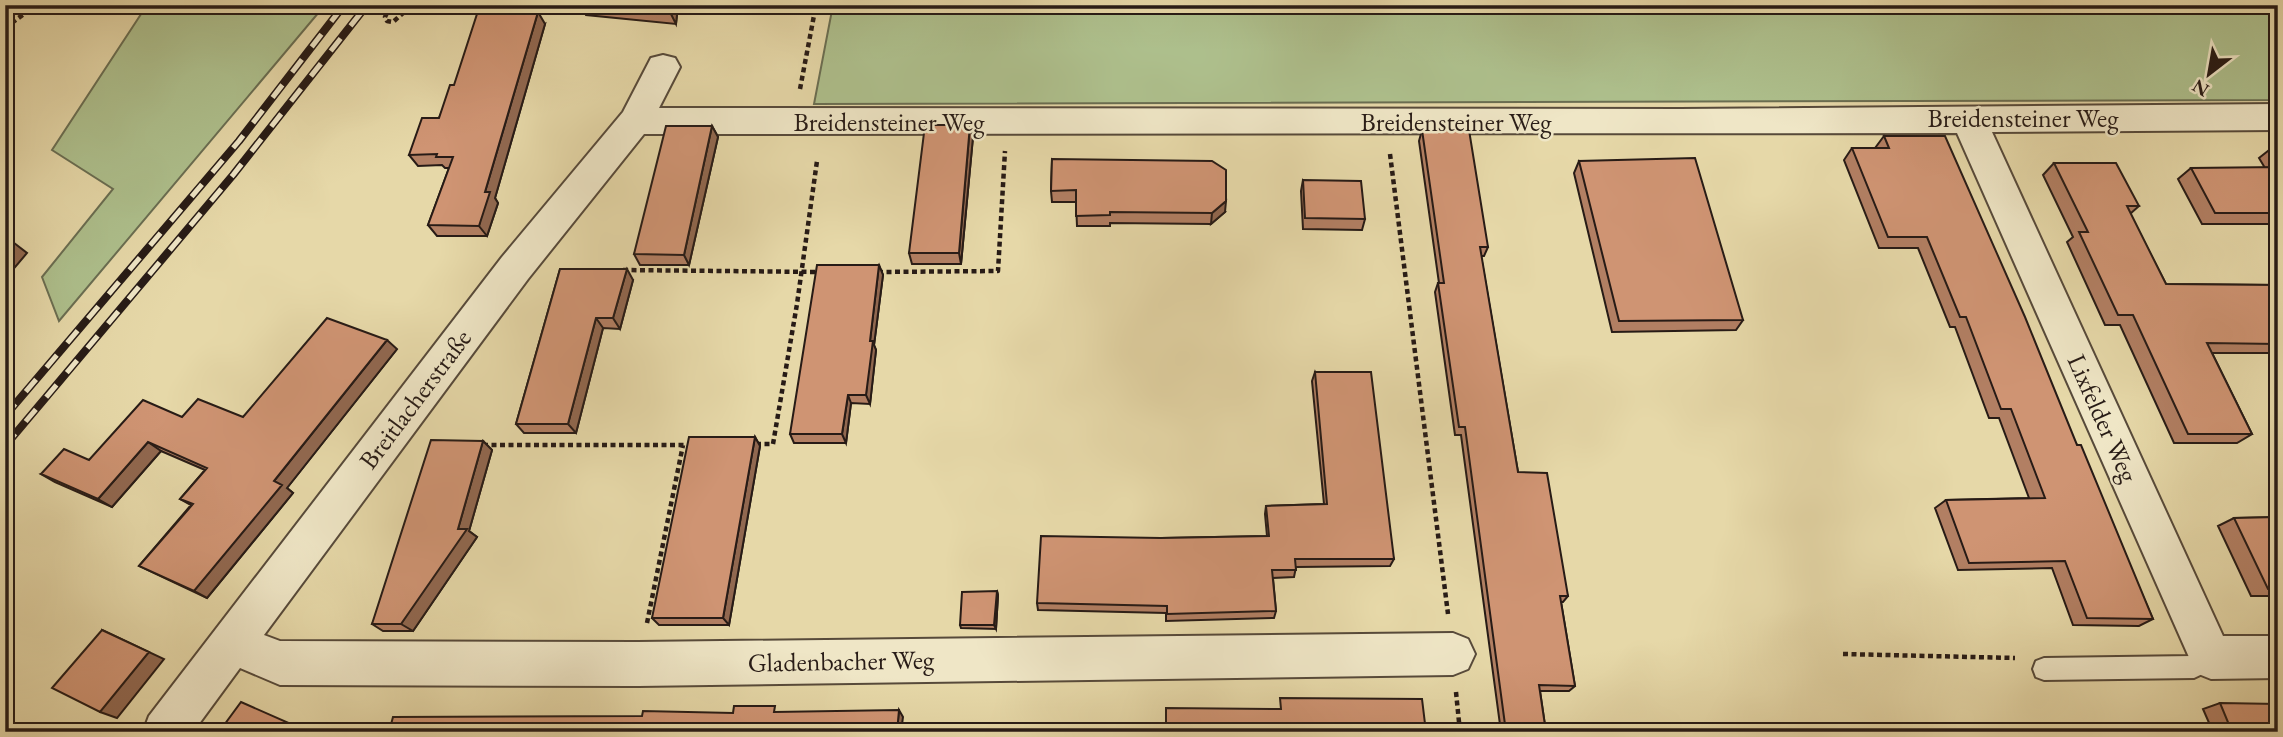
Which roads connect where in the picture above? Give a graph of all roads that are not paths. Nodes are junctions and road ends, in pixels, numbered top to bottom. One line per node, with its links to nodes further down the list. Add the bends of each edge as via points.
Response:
1 (663, 66): 4 (street, Breitlacherstraße)
2 (2278, 117): 3 (street, Breidensteiner Weg)
3 (1968, 118): 4 (street, Breidensteiner Weg); 8 (street, Lixfelder Weg)
4 (635, 121): 5 (street, Breitlacherstraße, via 498,290)
5 (233, 644): 6 (street, Gladenbacher Weg, via 280,663 638,664); 10 (street, Breitlacherstraße)
6 (1453, 654)
7 (2278, 657): 8 (street)
8 (2211, 658): 9 (lane, via 2194,667)
9 (2044, 669)
10 (165, 732)

